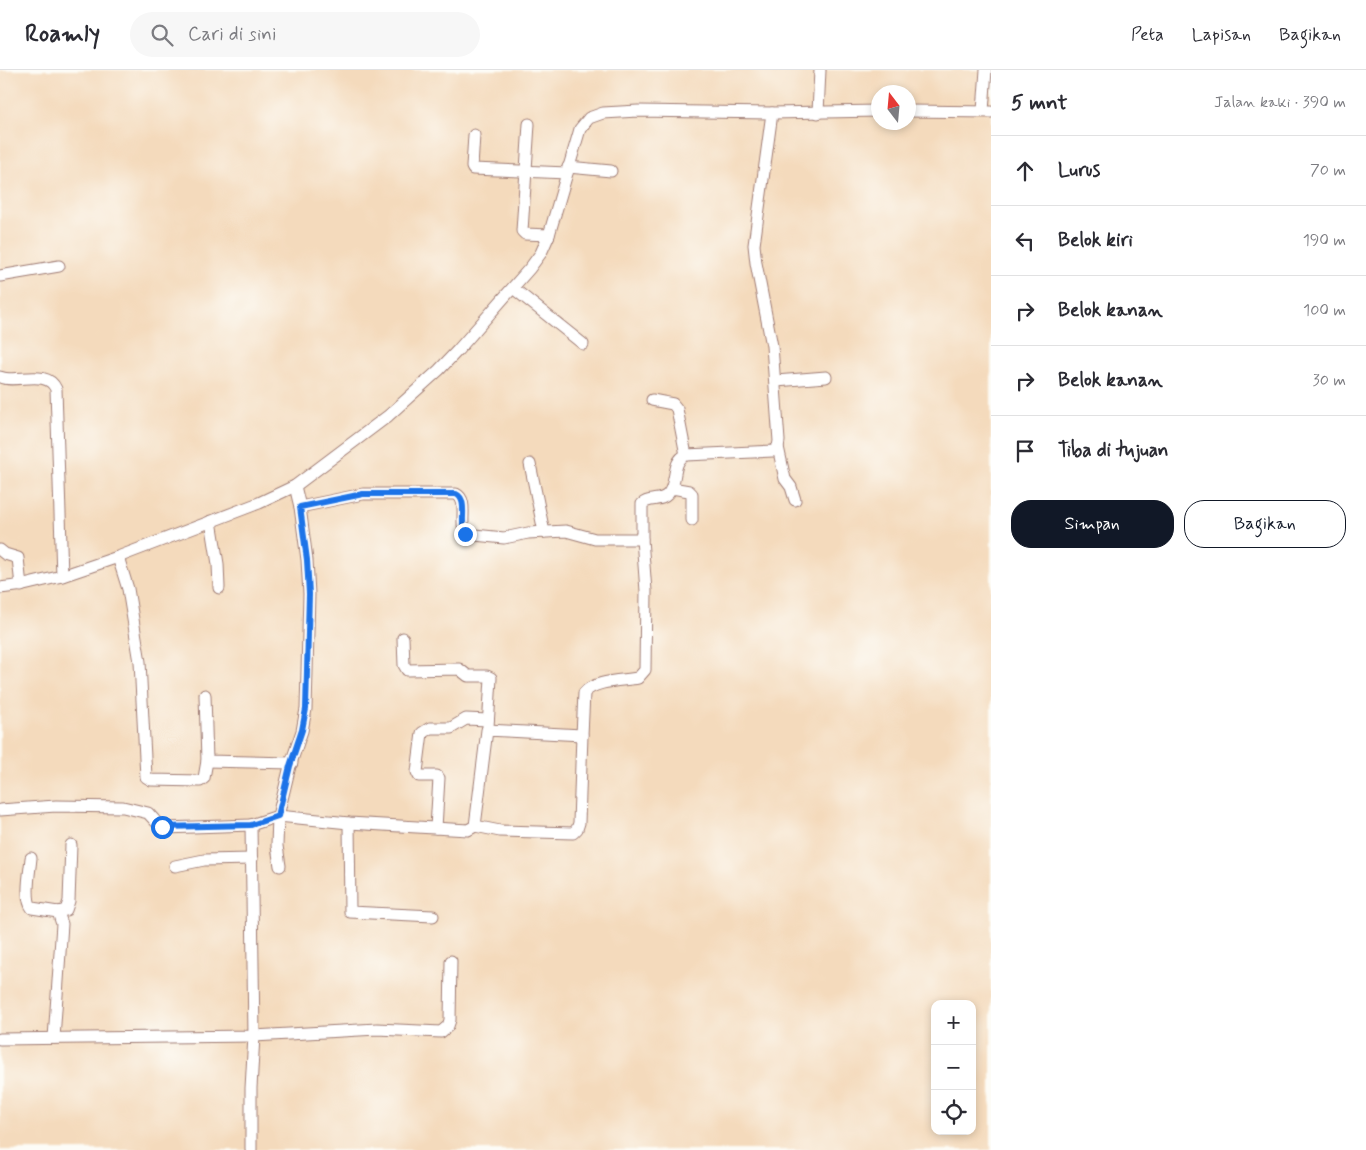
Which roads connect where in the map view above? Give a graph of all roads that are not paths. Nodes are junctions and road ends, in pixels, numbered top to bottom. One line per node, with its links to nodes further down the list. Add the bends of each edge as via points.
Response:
1 (820, 70): 7 (street)
2 (986, 70): 5 (street)
3 (916, 111): 5 (street)
4 (871, 112): 7 (street)
5 (987, 112)
6 (772, 113): 7 (street); 10 (street, via 638,111 594,115 580,130); 20 (street, via 754,245)
7 (818, 113)
8 (529, 124): 12 (street)
9 (474, 135): 12 (street, via 473,169)
10 (568, 170): 11 (street); 12 (street); 13 (street)
11 (611, 170)
12 (525, 172): 13 (street, via 522,231 525,234)
13 (549, 235): 16 (street, via 541,253)
14 (59, 266): 15 (street)
15 (0, 276)
16 (513, 288): 17 (street); 25 (street, via 414,394)
17 (583, 344)
18 (0, 377): 35 (street, via 44,378 50,380 56,389)
19 (826, 377): 20 (street)
20 (776, 381): 22 (street)
21 (652, 400): 23 (street, via 673,404 678,409)
22 (778, 447): 23 (street, via 772,451); 27 (street, via 785,479)
23 (686, 455): 26 (street, via 678,462)
24 (530, 464): 31 (street)
25 (295, 486): 28 (street); 30 (street)
26 (672, 488): 29 (street, via 692,494); 32 (street, via 665,497 642,504)
27 (795, 500)
28 (300, 507): 31 (street, via 363,494 456,494 462,500 465,534 504,538); 44 (street, via 309,594 306,709)
29 (692, 520)
30 (211, 521): 34 (street); 38 (street)
31 (544, 532): 32 (street, via 566,531 595,540)
32 (642, 540): 42 (street, via 646,591 645,670 638,678 588,689 584,694)
33 (0, 550): 36 (street, via 18,558)
34 (118, 557): 35 (street); 43 (street, via 128,589 140,662 146,777 151,780 200,781 204,778)
35 (62, 576): 36 (street)
36 (21, 586): 37 (street)
37 (0, 588)
38 (219, 588)
39 (404, 638): 41 (street, via 404,665 407,670 460,669 468,676 490,677)
40 (205, 696): 43 (street)
41 (488, 725): 42 (street); 49 (street); 50 (street, via 466,719 451,728 430,728 422,733 416,772 419,776 439,778)
42 (582, 735): 49 (street, via 578,829 573,833)
43 (207, 761): 44 (street)
44 (292, 763): 46 (street)
45 (0, 810): 48 (street, via 56,806 123,807 148,813 165,828)
46 (278, 816): 47 (street); 48 (street); 55 (street)
47 (349, 823): 50 (street); 57 (street, via 350,912)
48 (251, 825): 53 (street)
49 (475, 826): 50 (street, via 468,830)
50 (436, 828)
51 (71, 845): 56 (street, via 69,901 66,910)
52 (31, 858): 56 (street, via 29,904 32,908)
53 (252, 859): 54 (street, via 204,860); 59 (street)
54 (175, 866)
55 (280, 866)
56 (58, 912): 60 (street, via 62,924)
57 (433, 916)
58 (451, 961): 59 (street, via 450,1020 442,1031 377,1030)
59 (254, 1036): 60 (street); 62 (street)
60 (54, 1038): 61 (street)
61 (0, 1039)
62 (251, 1150)

